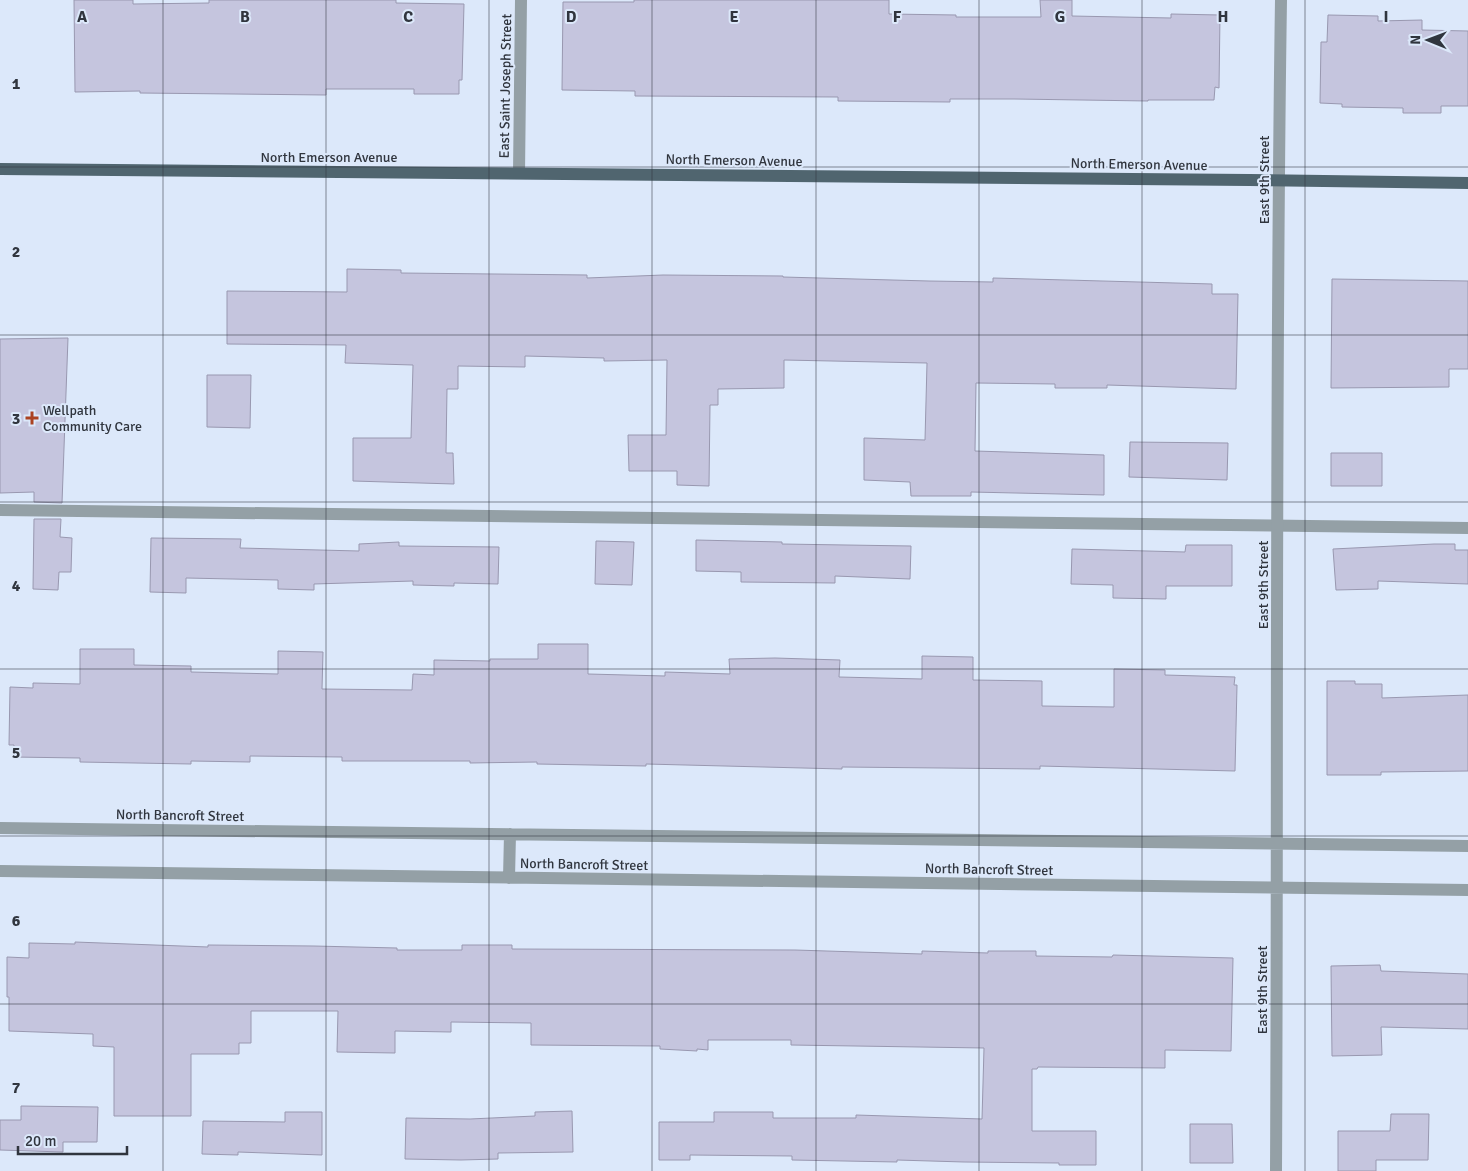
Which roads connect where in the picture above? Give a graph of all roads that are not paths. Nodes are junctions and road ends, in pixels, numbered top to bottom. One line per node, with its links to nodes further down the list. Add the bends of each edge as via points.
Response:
1 (521, 0): 4 (street, East Saint Joseph Street)
2 (1281, 0): 5 (street, East 9th Street)
3 (0, 169): 4 (main road, North Emerson Avenue)
4 (519, 173): 5 (main road, North Emerson Avenue)
5 (1278, 180): 6 (main road, North Emerson Avenue); 8 (street, East 9th Street)
6 (1468, 184)
7 (0, 510): 8 (street)
8 (1278, 526): 9 (street); 12 (street, East 9th Street)
9 (1468, 528)
10 (0, 828): 11 (street, North Bancroft Street)
11 (510, 834): 12 (street, North Bancroft Street); 15 (street, North Bancroft Street)
12 (1278, 844): 13 (street, North Bancroft Street); 16 (street, East 9th Street)
13 (1468, 846)
14 (0, 871): 15 (street, North Bancroft Street)
15 (509, 878): 16 (street, North Bancroft Street)
16 (1277, 888): 17 (street, North Bancroft Street); 18 (street, East 9th Street)
17 (1468, 890)
18 (1276, 1171)

